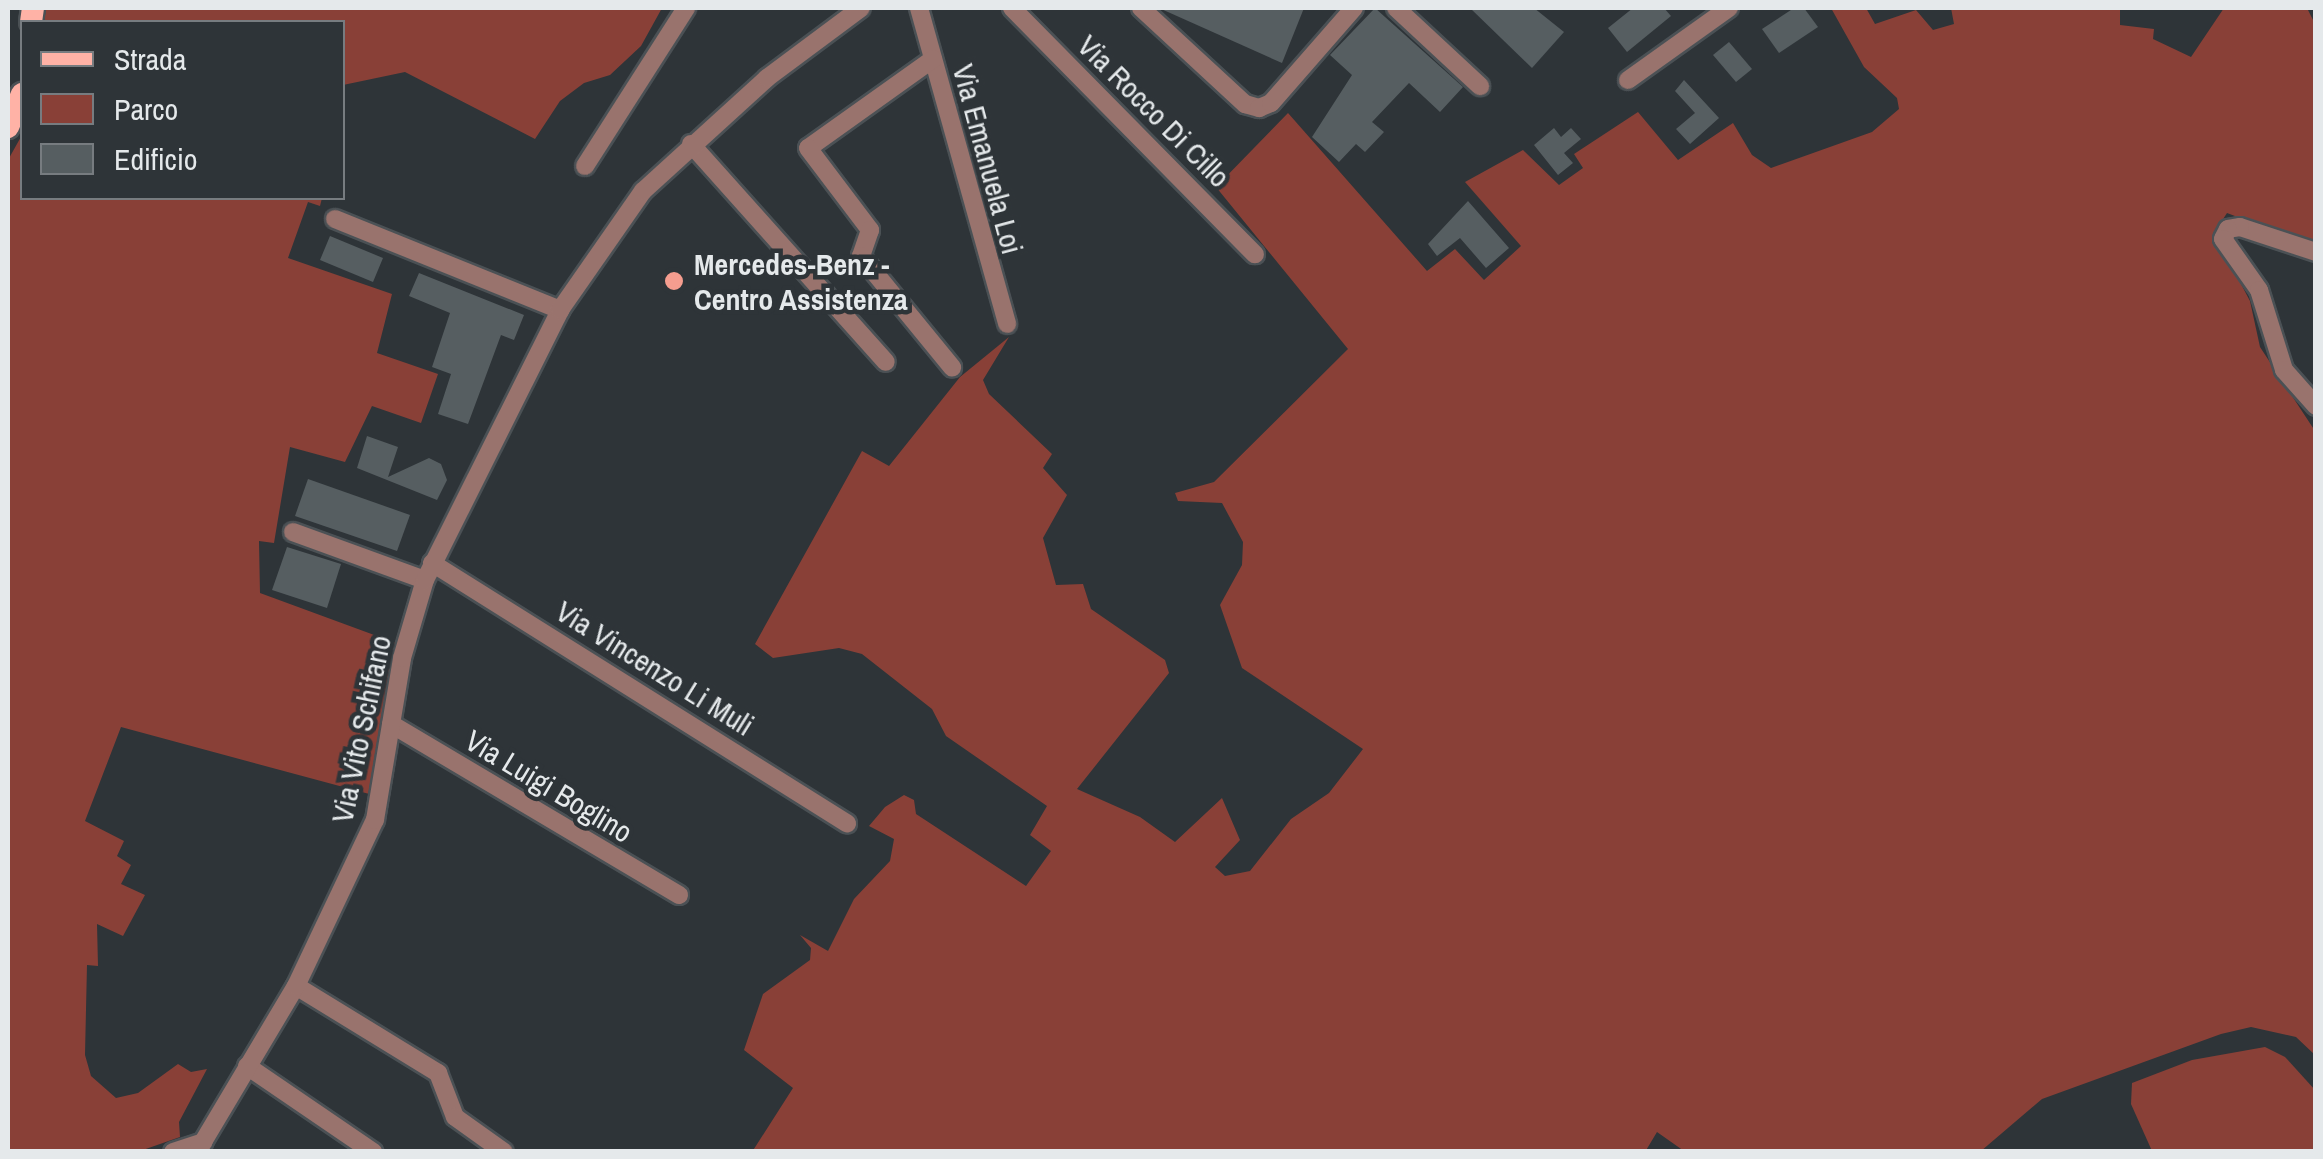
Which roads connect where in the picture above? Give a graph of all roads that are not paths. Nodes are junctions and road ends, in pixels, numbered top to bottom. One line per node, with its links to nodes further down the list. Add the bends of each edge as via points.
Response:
1 (686, 8): 15 (street)
2 (860, 8): 14 (street, Via Vito Schifano)
3 (919, 8): 9 (street, Via Emanuela Loi)
4 (1012, 8): 18 (street, Via Rocco Di Cillo)
5 (1141, 8): 6 (street, via 1245,104 1271,102)
6 (1354, 8)
7 (1396, 8): 11 (street)
8 (1729, 8): 10 (street)
9 (933, 59): 20 (street, Via Emanuela Loi); 22 (street, via 808,148 870,230 862,256)
10 (1628, 80)
11 (1480, 86)
12 (20, 99): 13 (main road)
13 (8, 127)
14 (692, 144): 19 (street, Via Vito Schifano, via 609,232); 21 (street)
15 (585, 166)
16 (335, 219): 19 (street)
17 (2316, 252): 23 (street, via 2240,227 2228,228 2222,239 2259,290 2284,370)
18 (1255, 254)
19 (560, 310): 25 (street, Via Vito Schifano)
20 (1007, 324)
21 (886, 362)
22 (952, 367)
23 (2316, 406)
24 (292, 532): 25 (street, Via Vincenzo Li Muli)
25 (428, 572): 26 (street, Via Vito Schifano); 27 (street, Via Vincenzo Li Muli)
26 (391, 724): 28 (street, Via Luigi Boglino); 29 (street, Via Vito Schifano, via 374,820)
27 (847, 823)
28 (679, 895)
29 (296, 986): 30 (street, Via Vito Schifano); 34 (street, via 438,1074 455,1116)
30 (247, 1066): 31 (street, Via Vito Schifano); 33 (street)
31 (200, 1147): 32 (street)
32 (173, 1152)
33 (374, 1152)
34 (504, 1152)

